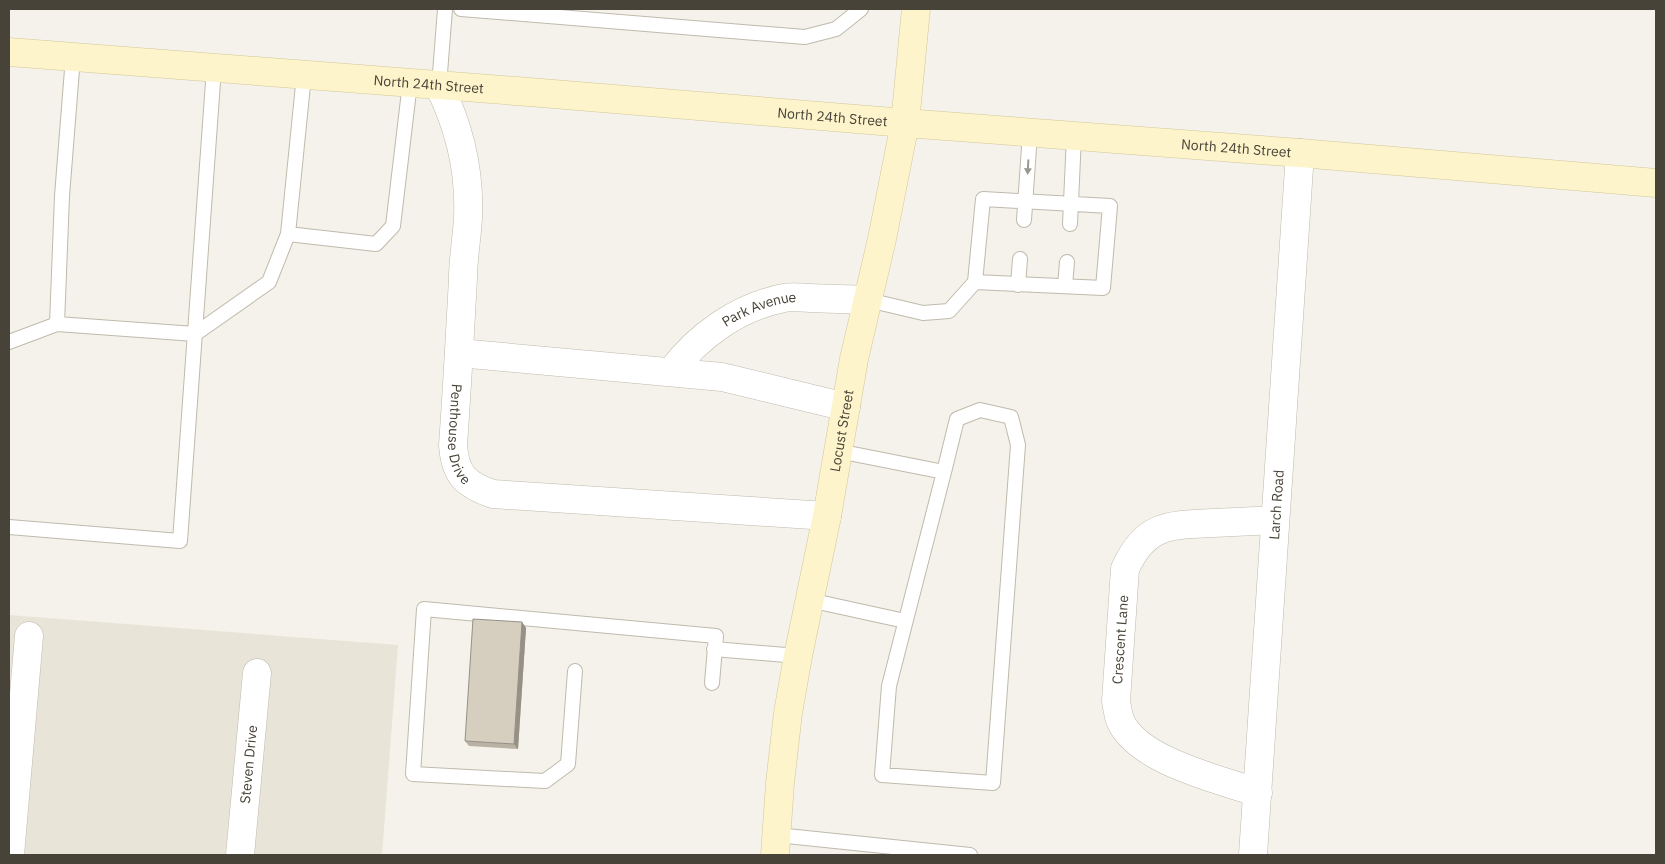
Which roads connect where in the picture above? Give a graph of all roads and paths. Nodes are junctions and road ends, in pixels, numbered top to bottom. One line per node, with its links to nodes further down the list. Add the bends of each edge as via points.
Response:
1 (446, 9): 10 (lane)
2 (461, 9): 3 (lane, via 805,37 836,29)
3 (860, 9)
4 (916, 9): 11 (main road, Locust Street)
5 (9, 52): 6 (main road, North 24th Street)
6 (73, 57): 7 (main road, North 24th Street); 27 (lane, via 62,196)
7 (214, 68): 8 (main road, North 24th Street); 28 (lane)
8 (304, 75): 9 (main road, North 24th Street); 20 (lane)
9 (410, 83): 10 (main road, North 24th Street); 20 (lane, via 393,226 376,244)
10 (439, 86): 11 (main road, North 24th Street); 30 (street, Penthouse Drive, via 460,140 467,180 468,218)
11 (905, 123): 12 (main road, North 24th Street); 26 (main road, Locust Street)
12 (1030, 133): 13 (main road, North 24th Street); 16 (lane, one-way to 16)
13 (1074, 136): 14 (main road, North 24th Street); 17 (lane)
14 (1300, 153): 15 (main road, North 24th Street); 36 (street, Larch Road)
15 (1656, 184)
16 (1026, 202): 17 (lane); 18 (lane); 23 (lane, via 983,199)
17 (1071, 203): 19 (lane); 25 (lane, via 1110,206 1103,288)
18 (1024, 220)
19 (1070, 224)
20 (288, 234): 28 (lane, via 269,282)
21 (1020, 259): 24 (lane)
22 (1067, 262): 25 (lane)
23 (975, 282): 24 (lane); 26 (lane, via 949,311 923,313)
24 (1018, 285): 25 (lane)
25 (1065, 286)
26 (868, 300): 31 (street, Park Avenue, via 785,297 753,307 707,334); 32 (main road, Locust Street)
27 (57, 324): 28 (lane); 29 (lane)
28 (195, 334): 37 (lane, via 180,541)
29 (9, 342)
30 (459, 354): 31 (street); 35 (street, Penthouse Drive, via 454,459 460,472 476,488 493,494)
31 (671, 372): 32 (street, via 722,377)
32 (846, 407): 33 (main road, Locust Street)
33 (838, 451): 34 (lane); 35 (main road, Locust Street)
34 (944, 472): 39 (lane); 39 (lane, via 957,419 980,410 1010,417 1018,445 993,783 882,775 889,686)
35 (827, 516): 38 (main road, Locust Street)
36 (1275, 520): 46 (street, Larch Road); 46 (street, Crescent Lane, via 1174,525 1158,530 1142,541 1125,569 1116,701 1120,720 1143,748 1172,763)
37 (9, 527)
38 (809, 600): 39 (lane); 42 (main road, Locust Street)
39 (905, 621)
40 (29, 636): 48 (street)
41 (714, 649): 42 (lane); 43 (lane, via 716,636 424,609 413,774 545,781 568,764); 45 (lane)
42 (798, 656): 47 (main road, Locust Street, via 788,713)
43 (575, 672)
44 (257, 673): 49 (street, Steven Drive)
45 (712, 683)
46 (1258, 793): 51 (street, Larch Road)
47 (776, 845): 50 (lane)
48 (10, 855)
49 (240, 855)
50 (970, 855)
51 (1253, 855)

